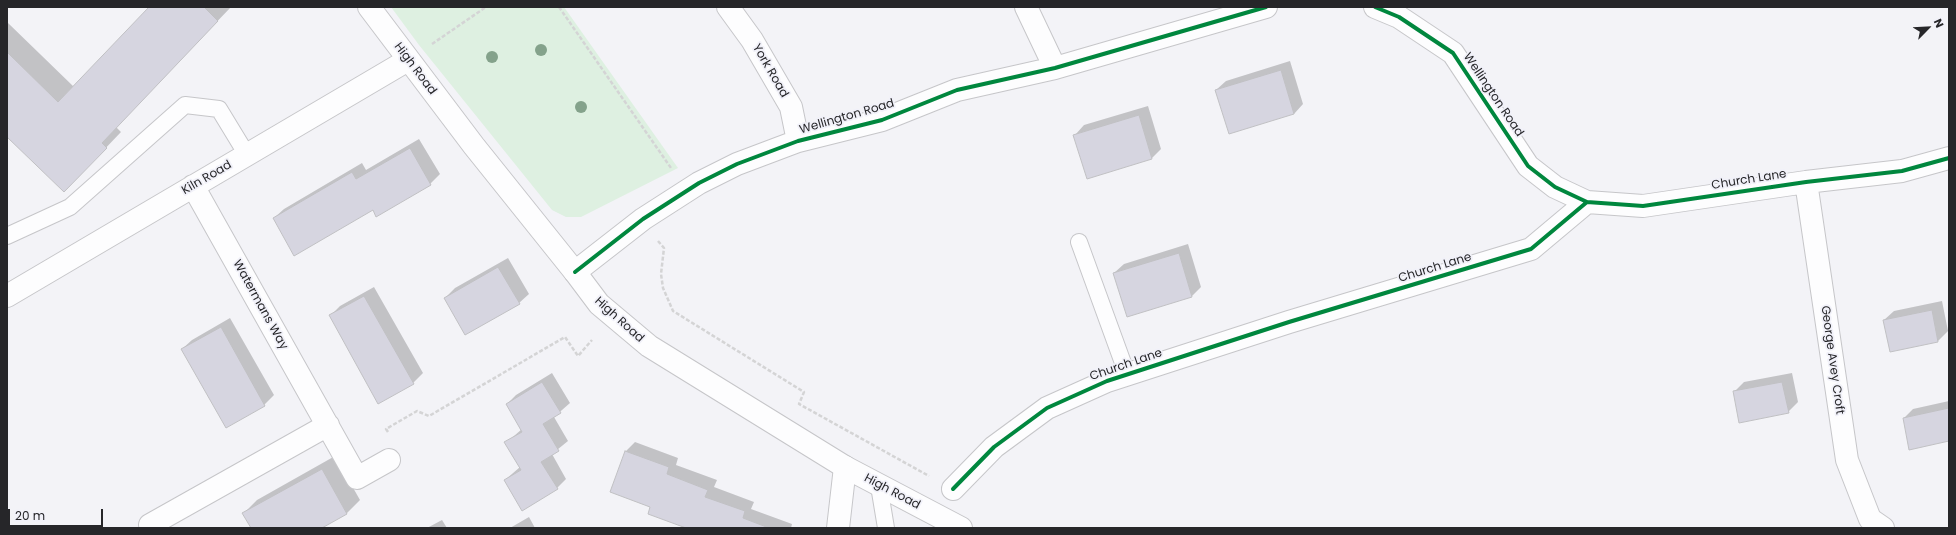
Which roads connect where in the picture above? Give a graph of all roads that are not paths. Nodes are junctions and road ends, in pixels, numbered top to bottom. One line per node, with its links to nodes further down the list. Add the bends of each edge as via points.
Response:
1 (369, 7): 6 (street, High Road)
2 (728, 7): 8 (street, York Road, via 752,40 791,107)
3 (1026, 7): 7 (street)
4 (1266, 7): 7 (street, Wellington Road)
5 (1375, 7): 13 (street, Wellington Road, via 1399,17 1452,53 1528,166 1555,187)
6 (408, 60): 9 (street, Kiln Road); 16 (street, High Road)
7 (1055, 68): 8 (street, Wellington Road, via 957,90 882,120)
8 (798, 141): 16 (street, Wellington Road, via 737,164 699,183 643,219)
9 (247, 156): 12 (street, Kiln Road); 14 (lane, via 219,109 185,105 70,207)
10 (1949, 158): 11 (street, Church Lane, via 1902,171)
11 (1806, 182): 13 (street, Church Lane, via 1643,206); 28 (street, George Avey Croft, via 1847,460 1870,519)
12 (193, 186): 17 (street, Kiln Road); 19 (street, Watermans Way)
13 (1588, 202): 18 (street, Church Lane, via 1530,249)
14 (7, 236)
15 (1079, 242): 18 (lane)
16 (575, 272): 21 (street, High Road, via 599,304 649,346)
17 (7, 296)
18 (1127, 374): 23 (street, Church Lane, via 1047,408 994,447)
19 (328, 425): 20 (street, Watermans Way, via 357,478); 24 (street)
20 (389, 460)
21 (845, 467): 22 (street, High Road); 25 (street)
22 (879, 486): 26 (lane); 27 (street, High Road)
23 (953, 489)
24 (150, 525)
25 (838, 528)
26 (886, 528)
27 (961, 528)
28 (1883, 528)

